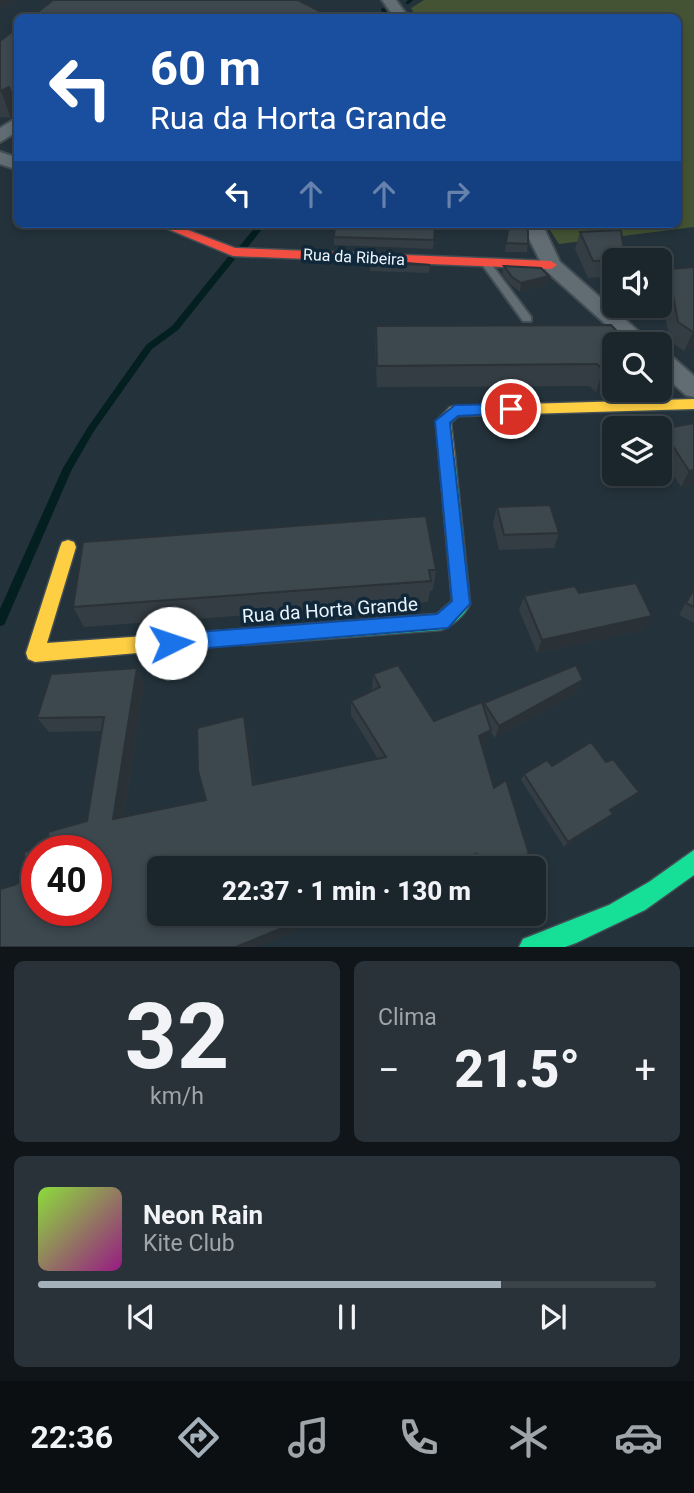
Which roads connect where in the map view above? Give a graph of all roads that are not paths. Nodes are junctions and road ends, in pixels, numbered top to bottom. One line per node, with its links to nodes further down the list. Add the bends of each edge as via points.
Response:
1 (14, 125): 2 (street)
2 (0, 137)
3 (174, 228): 5 (street, Rua da Ribeira, via 233,252)
4 (534, 228): 6 (street)
5 (486, 263): 6 (street, Rua da Ribeira); 7 (lane)
6 (551, 265): 8 (street)
7 (527, 319)
8 (628, 332)
9 (672, 370): 10 (street)
10 (694, 389)
11 (694, 404): 12 (street, Rua da Horta Grande, via 455,411 443,421 461,604 441,622 35,653)
12 (68, 547)
13 (694, 861): 14 (street, via 662,892 608,923)
14 (531, 947)

